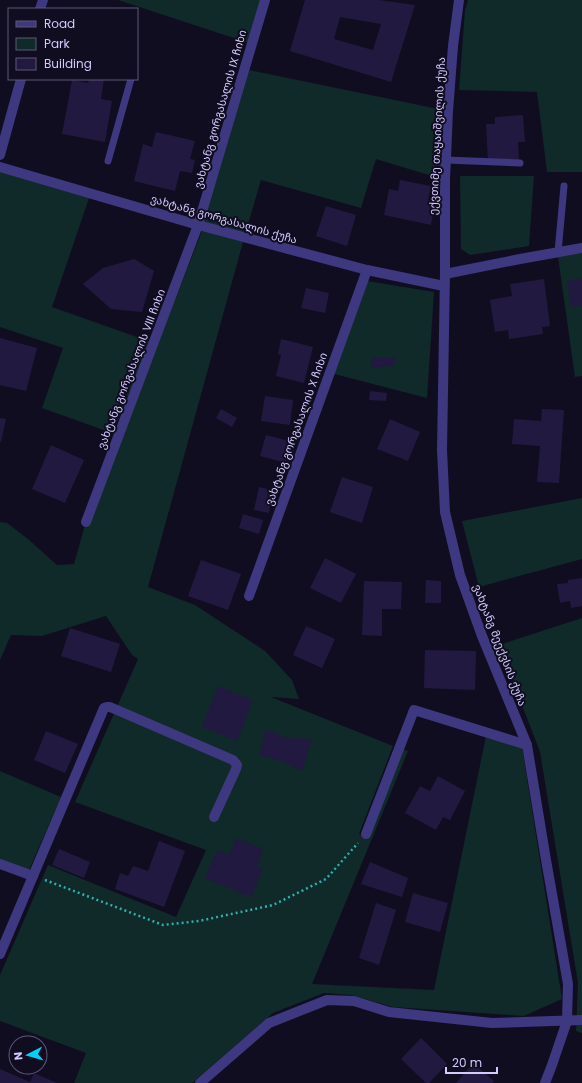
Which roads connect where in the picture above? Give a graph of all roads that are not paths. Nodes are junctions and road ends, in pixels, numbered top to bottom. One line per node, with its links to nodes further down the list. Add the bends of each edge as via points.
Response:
1 (265, 0): 11 (street, ვახტანგ გორგასალის IX ჩიხი)
2 (459, 0): 7 (street, ექვთიმე თაყაიშვილის ქუჩა, via 452,60)
3 (21, 80): 5 (street)
4 (131, 80): 6 (lane)
5 (0, 155)
6 (108, 160)
7 (446, 160): 8 (lane); 15 (street, ექვთიმე თაყაიშვილის ქუჩა)
8 (520, 163)
9 (0, 167): 11 (street, ვახტანგ გორგასალის ქუჩა)
10 (564, 186): 13 (lane)
11 (198, 226): 14 (street, ვახტანგ გორგასალის ქუჩა); 17 (street, ვახტანგ გორგასალის VIII ჩიხი)
12 (582, 248): 13 (street)
13 (558, 252): 15 (street)
14 (366, 270): 16 (street, ვახტანგ გორგასალის ქუჩა); 18 (street, ვახტანგ გორგასალის X ჩიხი)
15 (445, 274): 16 (street, ვახტანგ მეექვსის ქუჩა)
16 (444, 286): 19 (street, ვახტანგ მეექვსის ქუჩა, via 442,450 445,512 460,575)
17 (86, 522)
18 (249, 596)
19 (527, 745): 21 (street, via 414,710); 26 (street, ვახტანგ მეექვსის ქუჩა, via 568,984)
20 (214, 817): 23 (street, via 236,769 234,760 107,707 102,711)
21 (366, 834)
22 (0, 864): 23 (street)
23 (33, 876): 24 (street)
24 (0, 954)
25 (582, 1020): 26 (street)
26 (567, 1021): 27 (street, via 492,1023 389,1012 354,1001 327,1000 269,1023); 28 (street, ვახტანგ მეექვსის ქუჩა)
27 (200, 1083)
28 (545, 1083)

